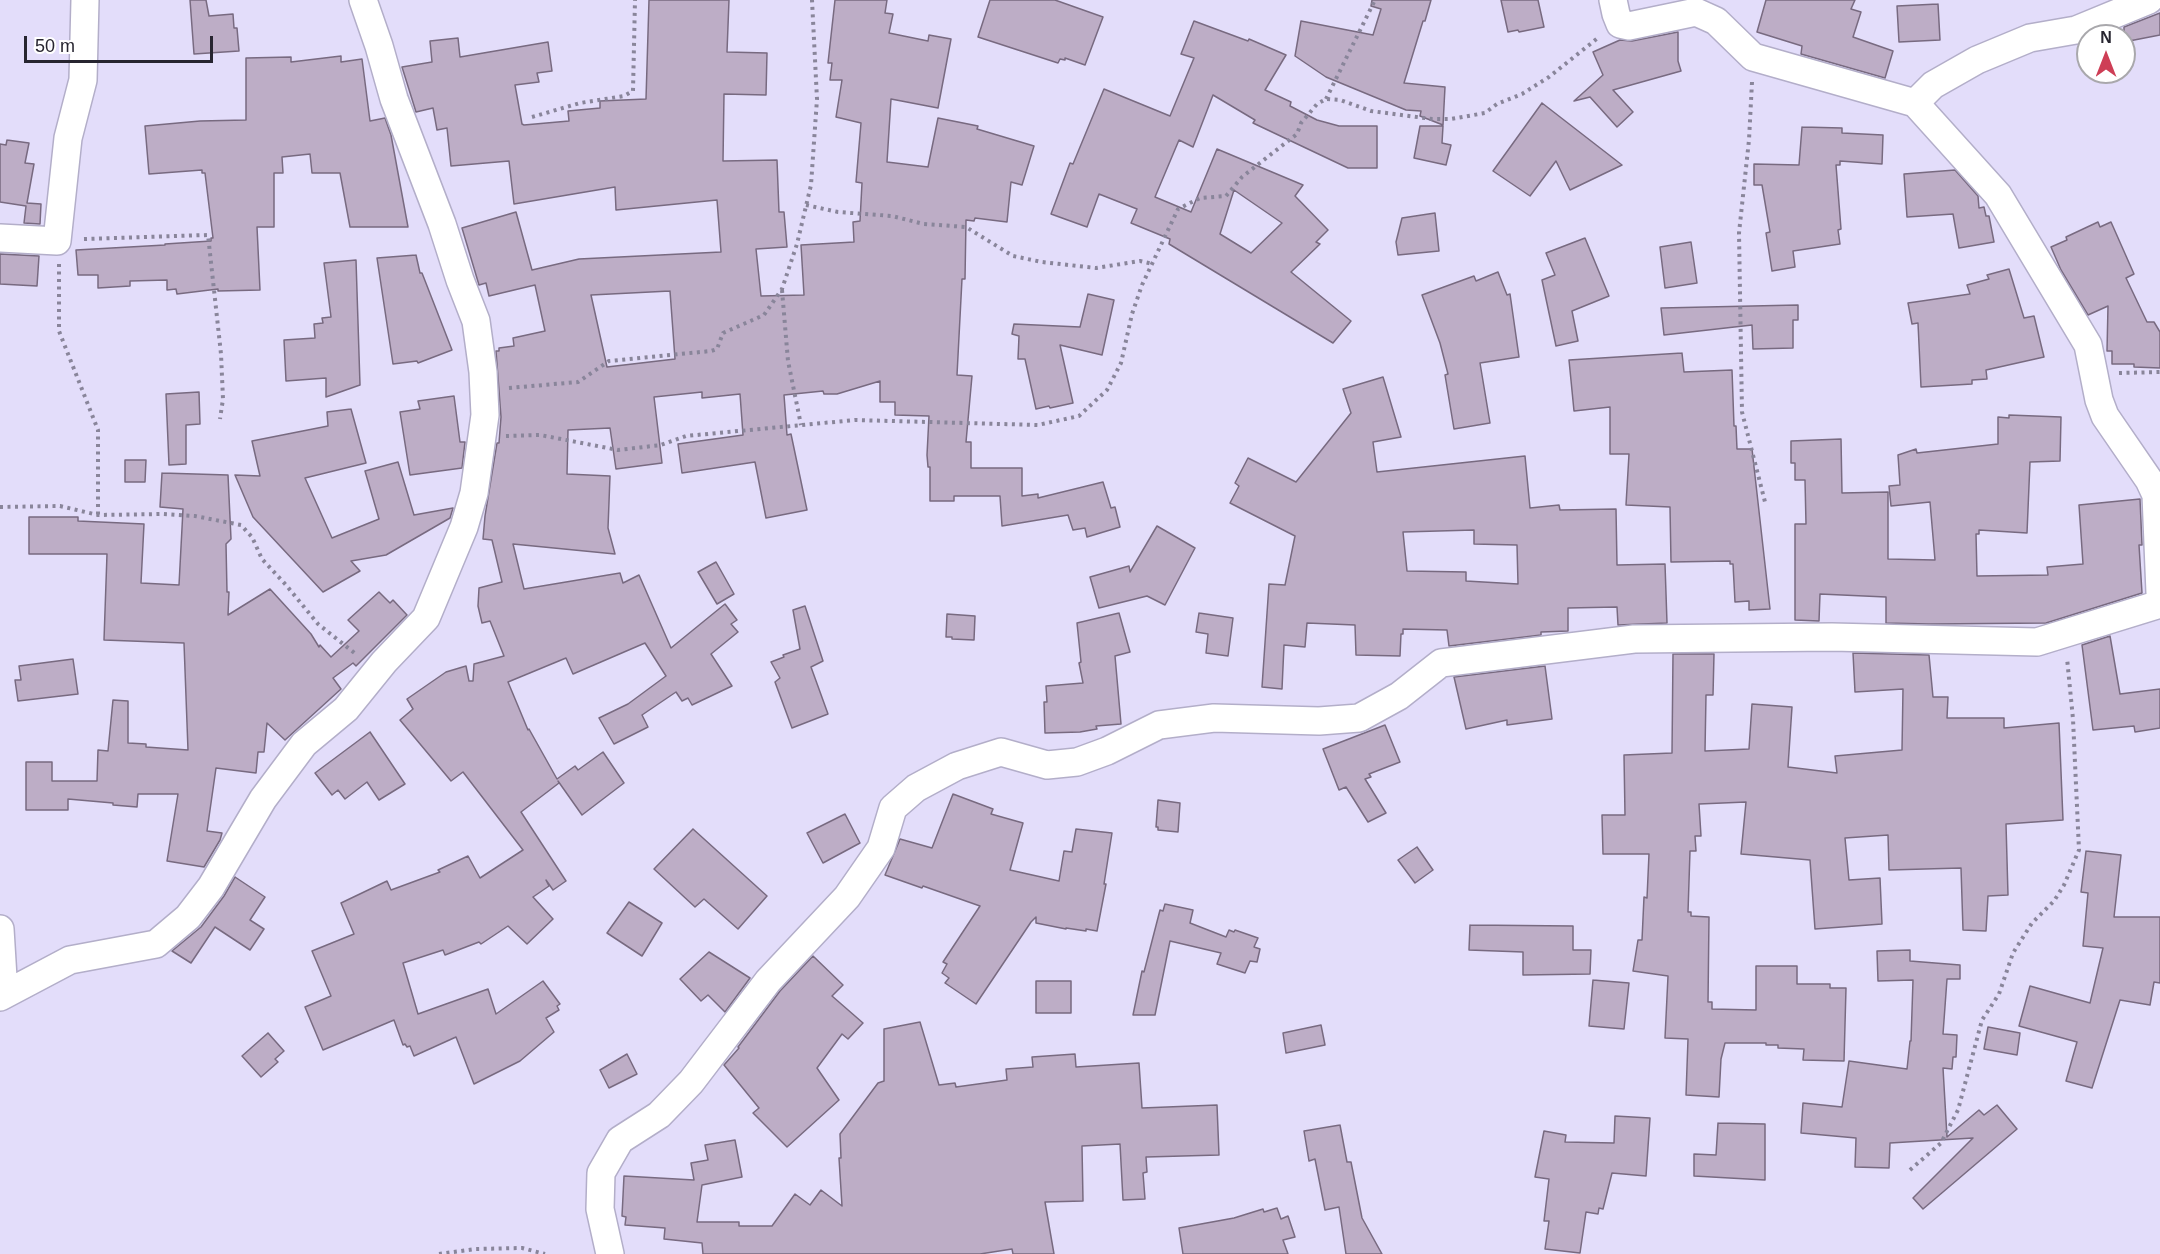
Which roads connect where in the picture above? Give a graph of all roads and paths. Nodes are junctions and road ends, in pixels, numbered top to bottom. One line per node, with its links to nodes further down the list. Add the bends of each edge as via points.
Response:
1 (85, 0): 14 (street, via 82,80 68,138)
2 (363, 0): 19 (street, via 394,99 476,321)
3 (635, 0): 11 (path, via 633,91)
4 (812, 0): 12 (path, via 817,99)
5 (1375, 0): 9 (path)
6 (2149, 0): 10 (street, via 2076,30 2030,38 1977,60 1933,85)
7 (1617, 12): 8 (street, via 1629,26 1696,12 1716,21); 9 (path, via 1590,42 1549,77 1485,113 1451,119 1406,117)
8 (1753, 57): 10 (street); 23 (path, via 1749,141 1738,233 1742,412)
9 (1326, 99): 15 (path, via 1301,123 1297,134 1242,177 1226,196 1200,198 1178,209)
10 (1915, 103): 17 (street, via 1998,195 2088,345)
11 (532, 117)
12 (806, 205): 15 (path, via 924,224 966,226 1013,256 1042,262 1096,268 1140,261); 16 (path)
13 (0, 238): 14 (street)
14 (57, 241): 20 (path, via 208,235 223,399); 25 (path, via 59,331 98,430)
15 (1153, 264): 21 (path, via 1132,314 1121,363 1107,390 1079,416 1038,425 855,420)
16 (782, 289): 19 (path, via 764,315 723,333 717,349 609,361 578,382); 21 (path, via 788,361)
17 (2094, 372): 18 (path); 26 (street, via 2105,416 2156,495)
18 (2160, 372)
19 (484, 390): 22 (street)
20 (220, 419)
21 (801, 425): 22 (path, via 686,436 661,445 618,450 540,435)
22 (482, 436): 29 (street, via 474,494 464,527 426,618)
23 (1765, 502)
24 (0, 507): 25 (path, via 60,506)
25 (98, 515): 29 (path, via 195,516 241,525 252,537 262,559 318,624)
26 (2160, 593)
27 (2160, 604): 28 (street)
28 (2063, 634): 32 (path, via 2073,719 2079,850 2054,901 2032,923 2013,953 1999,994 1982,1020 1958,1110 1941,1143); 35 (street, via 2037,642 1832,637 1634,639 1441,663 1399,696 1359,718 1214,718 1170,723 1077,762 1047,765 1001,752 957,766 916,788 893,808 881,849 847,897 768,981 691,1082 659,1115 620,1140 601,1173 600,1209)
29 (377, 672): 31 (street, via 346,709 304,744 263,799 211,887 188,917 156,944 70,960)
30 (0, 929): 31 (street)
31 (2, 996)
32 (1910, 1170)
33 (439, 1254): 34 (path, via 522,1248)
34 (545, 1254)
35 (610, 1254)

